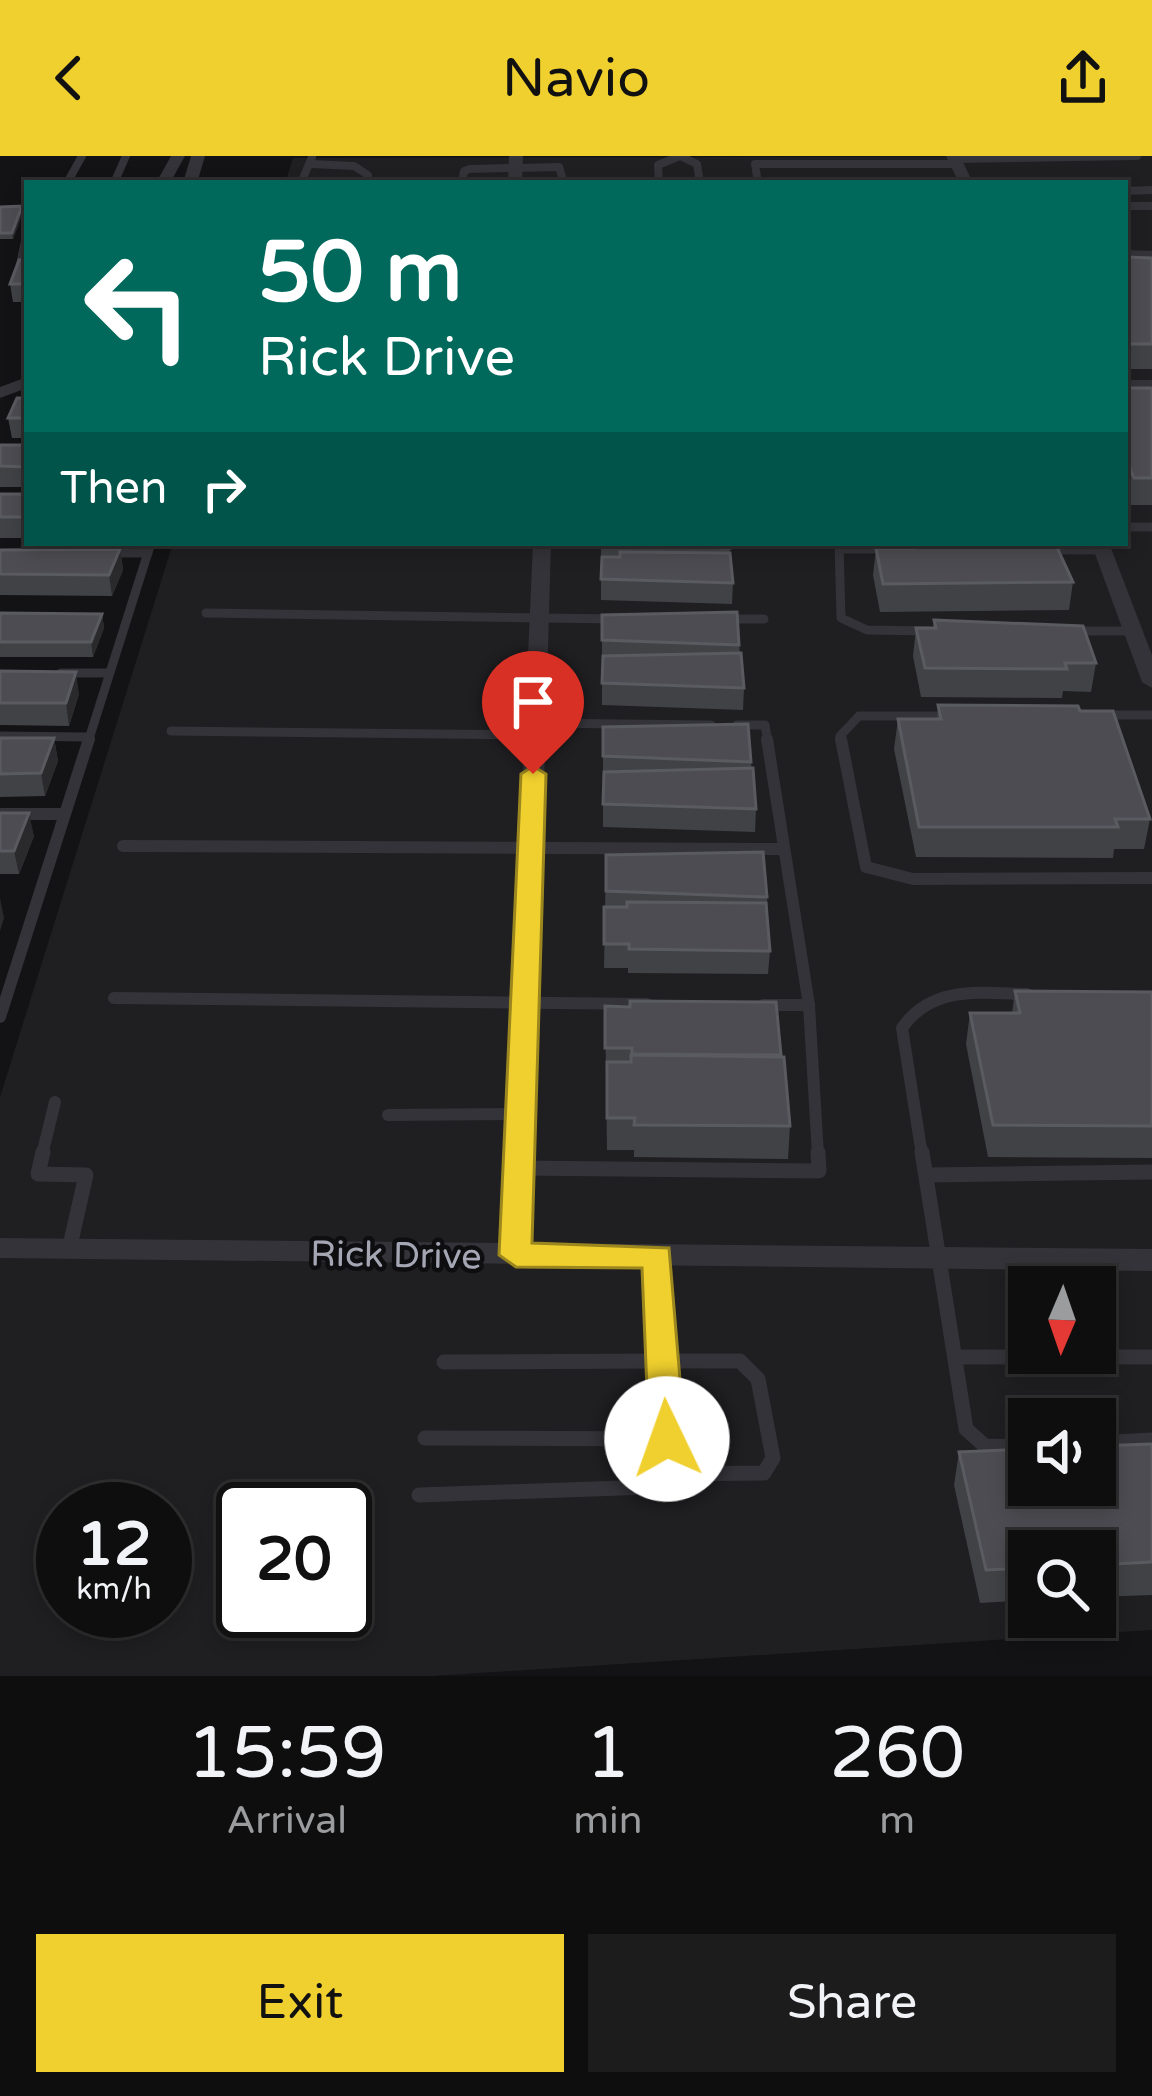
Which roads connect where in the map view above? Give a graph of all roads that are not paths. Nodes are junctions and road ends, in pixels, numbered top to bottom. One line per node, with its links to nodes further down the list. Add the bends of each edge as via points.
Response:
1 (178, 156): 8 (street)
2 (198, 156): 9 (street)
3 (680, 156): 13 (lane, via 658,165); 14 (lane, via 698,164)
4 (1137, 156): 6 (lane)
5 (312, 160): 10 (lane, via 354,166)
6 (956, 160): 15 (lane, via 754,164)
7 (515, 169): 11 (lane, via 464,171); 12 (lane, via 559,167)
8 (165, 180): 9 (street)
9 (192, 180)
10 (368, 180)
11 (462, 180)
12 (564, 180)
13 (659, 180)
14 (700, 180)
15 (757, 180)
16 (24, 239): 18 (lane)
17 (1150, 255): 19 (lane)
18 (24, 267)
19 (1152, 267)
20 (542, 546): 28 (street)
21 (839, 546): 24 (lane); 32 (lane, via 841,618 851,626)
22 (1102, 547): 25 (lane); 34 (street)
23 (150, 548): 26 (lane); 37 (lane)
24 (912, 549)
25 (1031, 550)
26 (84, 553)
27 (206, 613): 28 (lane)
28 (539, 619): 29 (lane); 42 (street)
29 (629, 619)
30 (697, 619): 31 (lane)
31 (764, 619)
32 (952, 631)
33 (1065, 631): 34 (lane)
34 (1133, 631): 35 (street)
35 (1147, 654): 38 (street)
36 (43, 673): 37 (lane)
37 (108, 674): 45 (lane)
38 (1152, 682)
39 (1152, 715): 41 (lane)
40 (972, 716): 51 (lane, via 860,716 840,736 866,867 913,880)
41 (1084, 716)
42 (535, 729): 43 (lane); 49 (lane, via 764,725); 50 (street)
43 (171, 731)
44 (0, 736): 45 (lane)
45 (87, 737): 47 (lane)
46 (0, 814): 47 (lane)
47 (63, 814): 52 (lane)
48 (123, 846): 50 (lane)
49 (784, 849): 50 (lane); 58 (lane)
50 (531, 851): 55 (street)
51 (1152, 878)
52 (6, 982): 59 (lane)
53 (1043, 994): 65 (lane, via 935,996 907,1018 903,1039)
54 (114, 998): 55 (lane)
55 (525, 1003): 56 (lane); 61 (street)
56 (667, 1004)
57 (738, 1005): 58 (lane)
58 (809, 1005): 63 (lane, via 819,1172)
59 (0, 1018)
60 (56, 1102): 67 (lane, via 38,1174 86,1175)
61 (521, 1114): 62 (lane); 63 (street)
62 (388, 1115)
63 (519, 1168): 68 (street)
64 (1152, 1172): 65 (lane)
65 (927, 1175): 70 (lane)
66 (0, 1248): 67 (street, Rick Drive)
67 (69, 1250): 68 (street, Rick Drive)
68 (516, 1255): 69 (street, Rick Drive)
69 (658, 1256): 70 (street, Rick Drive); 74 (lane)
70 (941, 1258): 71 (street, Rick Drive); 72 (lane)
71 (1152, 1260)
72 (956, 1358): 73 (lane); 80 (lane, via 971,1438)
73 (1152, 1358)
74 (664, 1362): 75 (lane); 77 (lane); 81 (lane, via 740,1361 758,1379 773,1458 764,1473)
75 (444, 1363)
76 (425, 1438): 77 (lane)
77 (667, 1439): 81 (lane)
78 (1152, 1440): 79 (lane)
79 (1116, 1442)
80 (1008, 1448)
81 (669, 1474): 82 (lane, via 650,1487)
82 (419, 1495)

